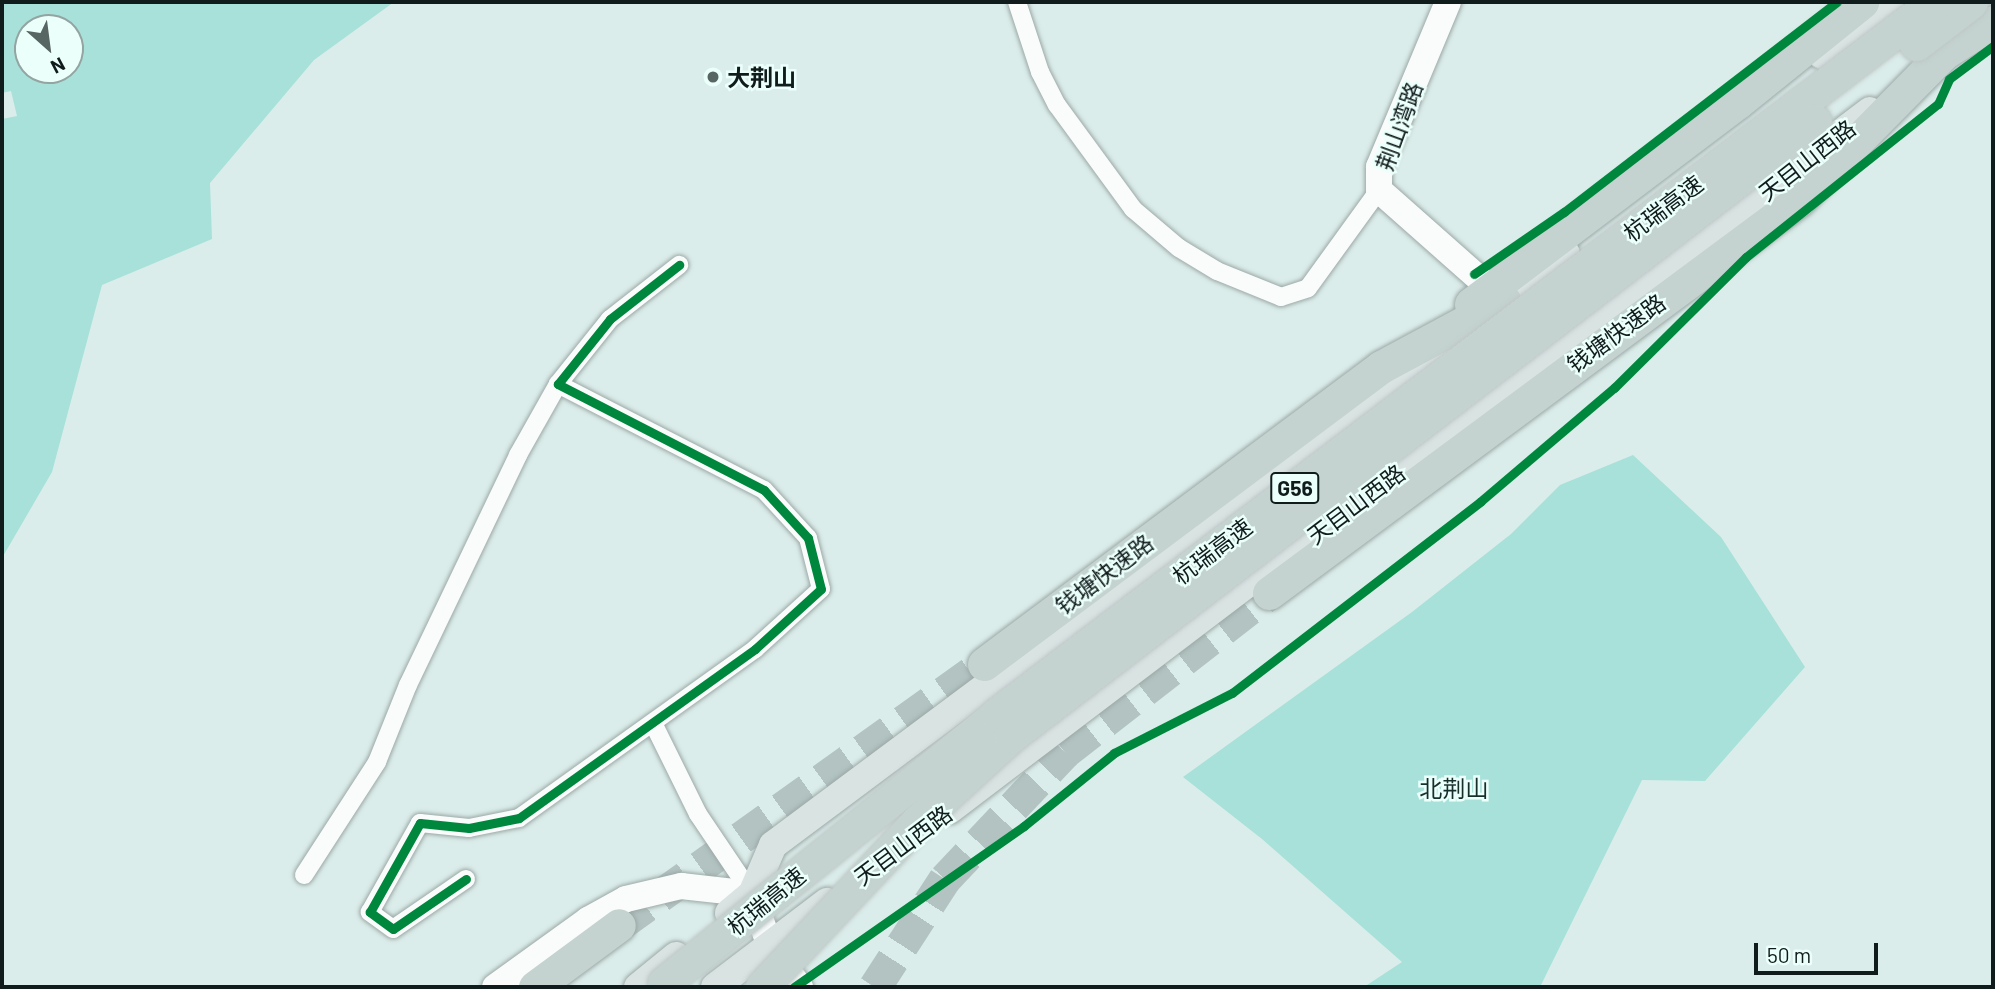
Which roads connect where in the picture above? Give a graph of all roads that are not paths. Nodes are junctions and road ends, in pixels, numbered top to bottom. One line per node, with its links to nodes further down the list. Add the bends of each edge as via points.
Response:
1 (1017, 2): 11 (street, via 1040,72 1058,105 1133,209 1179,248 1217,271 1282,297 1308,288)
2 (1934, 2): 23 (highway, 杭瑞高速 / G56, bridge, via 997,714)
3 (1971, 2): 27 (highway, 杭瑞高速 / G56, bridge, via 1011,736 918,821)
4 (1442, 5): 11 (main road, 荆山湾路, via 1379,167)
5 (1877, 5): 13 (highway, 钱塘快速路)
6 (1993, 15): 9 (main road, 天目山西路)
7 (1993, 22): 9 (highway, 钱塘快速路)
8 (1993, 34): 10 (highway)
9 (1944, 53): 10 (highway, 钱塘快速路); 22 (main road, 天目山西路, via 1688,254)
10 (1854, 145): 15 (highway, 钱塘快速路, via 1800,200)
11 (1379, 190): 13 (main road, 荆山湾路)
12 (679, 265): 14 (street, via 610,319)
13 (1498, 295): 16 (highway, 钱塘快速路, via 1381,368); 20 (main road, via 773,845)
14 (558, 384): 17 (street, via 764,490 808,538 821,589 755,649); 18 (street, via 518,455 408,685 377,762)
15 (1269, 593)
16 (984, 664)
17 (654, 724): 19 (street, via 519,818 469,828 420,823 370,912 393,929); 20 (street, via 698,814)
18 (304, 875)
19 (466, 878)
20 (752, 894): 22 (main road); 23 (main road); 24 (main road, via 681,886 626,899 588,920)
21 (619, 925): 25 (highway)
22 (770, 947): 26 (main road, 天目山西路); 28 (main road)
23 (655, 986)
24 (495, 987)
25 (534, 987)
26 (715, 987)
27 (762, 987)
28 (800, 987)

